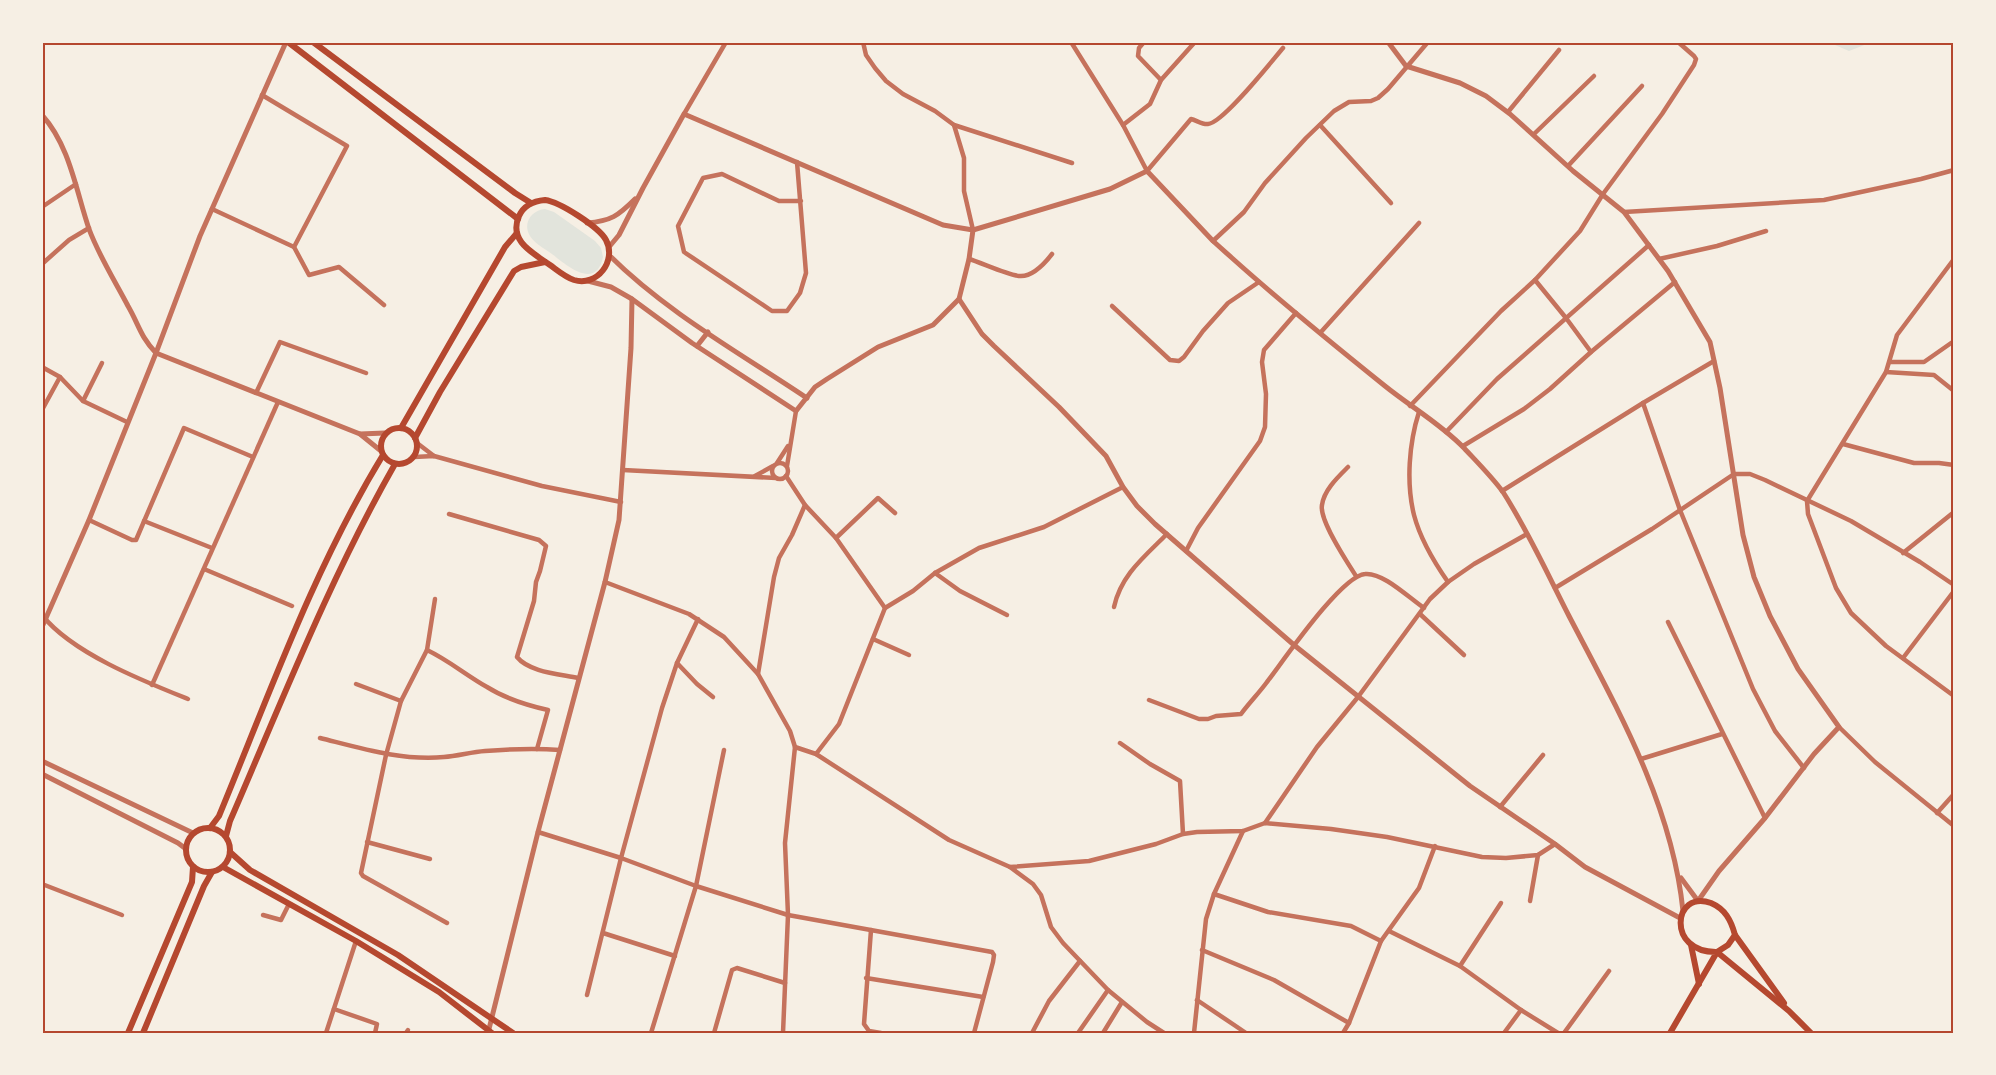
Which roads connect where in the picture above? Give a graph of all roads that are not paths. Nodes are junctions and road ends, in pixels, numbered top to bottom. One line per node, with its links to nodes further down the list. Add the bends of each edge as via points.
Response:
1 (287, 42): 17 (street); 39 (main road)
2 (313, 42): 35 (main road)
3 (726, 42): 19 (street)
4 (862, 42): 21 (street, via 866,55 886,81)
5 (1071, 42): 22 (street)
6 (1144, 42): 15 (street, via 1138,56)
7 (1195, 42): 15 (street)
8 (1388, 42): 13 (street)
9 (1428, 42): 13 (street)
10 (1678, 42): 32 (street, via 1694,56 1694,65)
11 (1283, 48): 29 (street, via 1232,107 1214,123 1206,125 1191,119)
12 (1559, 50): 18 (street)
13 (1406, 66): 18 (street, via 1460,83); 23 (street, via 1378,98 1349,102)
14 (1594, 76): 24 (street)
15 (1161, 80): 22 (street, via 1150,104)
16 (1642, 86): 27 (street)
17 (262, 95): 37 (street); 48 (street, via 347,147)
18 (1508, 112): 24 (street)
19 (684, 114): 25 (street); 31 (street)
20 (42, 116): 30 (street, via 56,136)
21 (954, 124): 26 (street); 43 (street, via 964,158 964,191)
22 (1123, 125): 29 (street)
23 (1320, 125): 34 (street); 46 (street, via 1265,183 1244,212)
24 (1534, 134): 27 (street)
25 (797, 162): 33 (street); 43 (street, via 943,225)
26 (1072, 163)
27 (1568, 166): 32 (street)
28 (1954, 170): 38 (street, via 1824,200)
29 (1147, 171): 43 (street, via 1110,189); 46 (street)
30 (76, 184): 36 (street); 42 (street)
31 (640, 194): 40 (street, via 614,218); 49 (street)
32 (1603, 194): 38 (street); 57 (street, via 1580,231)
33 (801, 201): 33 (street, via 806,273 800,293 787,311 772,311 684,252 678,226 703,178 722,174 779,201)
34 (1391, 202)
35 (531, 203): 39 (main road); 40 (main road, via 552,201)
36 (42, 207)
37 (212, 209): 48 (street); 71 (street)
38 (1624, 212): 47 (street)
39 (518, 219): 45 (main road)
40 (587, 223): 49 (main road, via 602,235)
41 (1419, 223): 67 (street)
42 (89, 228): 55 (street); 71 (street, via 144,340)
43 (973, 230): 51 (street)
44 (1766, 231): 52 (street)
45 (517, 233): 54 (main road, via 524,246); 90 (main road, via 505,247)
46 (1213, 241): 58 (street)
47 (1649, 245): 52 (street); 65 (street)
48 (294, 247): 62 (street, via 309,274 339,267)
49 (609, 251): 56 (main road, via 605,268); 66 (street, via 624,270)
50 (1053, 254): 51 (street, via 1033,273 1020,277)
51 (969, 259): 61 (street)
52 (1659, 259): 59 (street)
53 (1954, 259): 74 (street, via 1897,335)
54 (545, 262): 56 (main road, via 574,280); 94 (main road, via 514,271 440,392)
55 (42, 264)
56 (588, 280): 60 (street)
57 (1535, 280): 65 (street); 85 (street)
58 (1259, 282): 63 (street, via 1228,303 1179,361 1170,360); 64 (street)
59 (1675, 282): 70 (street); 72 (street, via 1710,342)
60 (632, 299): 69 (street); 107 (street)
61 (959, 299): 81 (street, via 933,325 878,347 815,387); 112 (street, via 982,334 1106,456)
62 (384, 305)
63 (1112, 306)
64 (1296, 313): 67 (street); 127 (street, via 1264,350 1265,427 1260,441)
65 (1566, 318): 70 (street); 91 (street)
66 (708, 332): 69 (street); 81 (street)
67 (1321, 332): 85 (street)
68 (1954, 341): 74 (street, via 1924,362)
69 (697, 346): 87 (street)
70 (1591, 352): 97 (street, via 1524,409)
71 (156, 353): 80 (street); 89 (street)
72 (1714, 361): 84 (street); 108 (street)
73 (102, 363): 82 (street)
74 (1890, 363): 76 (street)
75 (42, 367): 78 (street)
76 (1886, 372): 79 (street, via 1934,375); 96 (street)
77 (366, 373): 80 (street, via 280,342)
78 (60, 377): 82 (street); 86 (street)
79 (1954, 391)
80 (256, 393): 83 (street)
81 (807, 398): 87 (street)
82 (84, 401): 89 (street)
83 (278, 402): 93 (street); 100 (street)
84 (1642, 403): 113 (street); 117 (street)
85 (1410, 406): 88 (street)
86 (42, 410)
87 (796, 411): 95 (street)
88 (1419, 412): 91 (street); 133 (street, via 1410,462 1414,515)
89 (127, 422): 121 (street)
90 (401, 428): 92 (main road); 94 (main road, via 410,431)
91 (1446, 432): 97 (street)
92 (386, 433): 93 (street); 98 (main road)
93 (360, 434): 98 (street)
94 (416, 440): 99 (street); 101 (main road)
95 (789, 444): 103 (street); 105 (street)
96 (1843, 444): 104 (street, via 1914,462); 114 (street)
97 (1463, 446): 113 (street)
98 (382, 453): 102 (main road); 186 (main road, via 304,611 219,816)
99 (434, 456): 101 (street); 115 (street, via 542,486)
100 (253, 457): 122 (street, via 184,428); 126 (street)
101 (414, 457): 102 (main road)
102 (395, 464): 191 (main road, via 318,617)
103 (776, 464): 105 (street); 109 (street); 111 (street, via 772,472)
104 (1954, 465)
105 (787, 466): 110 (street)
106 (1348, 466): 131 (street, via 1331,485 1322,513)
107 (623, 470): 109 (street); 115 (street)
108 (1734, 474): 114 (street, via 1750,474); 117 (street); 165 (street, via 1743,535 1770,616 1797,669)
109 (755, 476): 111 (street)
110 (786, 476): 111 (street); 116 (street)
111 (776, 478)
112 (1123, 488): 123 (street); 130 (street, via 1044,527 979,548)
113 (1502, 491): 124 (street)
114 (1807, 501): 128 (street); 153 (street, via 1808,514 1836,588 1851,613)
115 (621, 502): 132 (street)
116 (805, 505): 125 (street); 155 (street, via 779,558)
117 (1680, 510): 135 (street); 178 (street, via 1753,689 1775,731)
118 (1954, 512): 128 (street)
119 (895, 513): 125 (street, via 878,498)
120 (449, 514): 156 (street, via 539,540 546,546 517,657 534,668)
121 (89, 520): 122 (street, via 134,541); 144 (street)
122 (144, 521): 126 (street)
123 (1167, 534): 127 (street); 139 (street, via 1124,580)
124 (1527, 534): 133 (street); 135 (street)
125 (836, 538): 140 (street)
126 (212, 548): 129 (street)
127 (1186, 551): 149 (street)
128 (1904, 552): 134 (street)
129 (204, 569): 138 (street); 158 (street)
130 (935, 573): 140 (street); 142 (street)
131 (1356, 576): 141 (street, via 1378,574); 149 (street)
132 (605, 582): 145 (street); 156 (street)
133 (1448, 582): 141 (street)
134 (1954, 585)
135 (1555, 588): 176 (street)
136 (1954, 591): 153 (street)
137 (435, 599): 150 (street)
138 (292, 606)
139 (1114, 607)
140 (885, 608): 148 (street)
141 (1424, 608): 143 (street)
142 (1007, 615)
143 (1420, 615): 152 (street); 161 (street)
144 (44, 617): 147 (street); 158 (street, via 63,637)
145 (698, 619): 154 (street); 155 (street, via 724,637)
146 (1668, 622): 166 (street)
147 (42, 627)
148 (873, 639): 151 (street); 173 (street, via 839,724)
149 (1294, 645): 161 (street); 163 (street, via 1241,714 1198,720)
150 (427, 650): 164 (street); 170 (street, via 519,704 548,710)
151 (909, 655)
152 (1464, 655)
153 (1902, 658): 159 (street)
154 (677, 663): 160 (street); 198 (street)
155 (758, 674): 169 (street, via 783,716)
156 (578, 678): 171 (street)
157 (356, 684): 164 (street)
158 (152, 685): 162 (street)
159 (1954, 696)
160 (713, 697)
161 (1358, 697): 181 (street); 184 (street, via 1317,747)
162 (188, 699)
163 (1149, 700)
164 (402, 701): 174 (street)
165 (1839, 727): 178 (street); 182 (street)
166 (1722, 734): 176 (street); 183 (street)
167 (320, 738): 174 (street)
168 (1120, 742): 190 (street, via 1180,781)
169 (795, 747): 173 (street); 215 (street, via 784,843)
170 (537, 748): 171 (street); 174 (street, via 443,758)
171 (560, 750): 188 (street)
172 (724, 750): 206 (street)
173 (816, 754): 202 (street, via 949,840)
174 (386, 755): 192 (street)
175 (1543, 755): 181 (street)
176 (1641, 759): 204 (street)
177 (42, 761): 189 (street)
178 (1804, 768): 183 (street)
179 (42, 774): 195 (street)
180 (1954, 794): 182 (street)
181 (1500, 807): 193 (street)
182 (1937, 813): 185 (street)
183 (1765, 818): 209 (street)
184 (1265, 823): 187 (street); 194 (street)
185 (1954, 826)
186 (210, 828): 189 (main road); 191 (main road)
187 (1243, 831): 190 (street); 207 (street)
188 (538, 832): 198 (street); 242 (street)
189 (193, 833): 195 (main road)
190 (1183, 834): 202 (street, via 1089,861)
191 (226, 837): 196 (main road)
192 (367, 842): 199 (street); 217 (street, via 360,873)
193 (1555, 844): 197 (street); 216 (street, via 1585,867)
194 (1435, 846): 197 (street, via 1482,857); 219 (street, via 1419,888)
195 (186, 849): 200 (main road)
196 (230, 852): 201 (main road); 242 (main road, via 250,870 398,954)
197 (1538, 855): 208 (street)
198 (621, 858): 206 (street); 220 (street)
199 (430, 859)
200 (193, 867): 203 (main road); 245 (main road, via 192,882)
201 (223, 867): 203 (main road); 211 (main road)
202 (1010, 867): 228 (street, via 1034,884 1051,927)
203 (212, 872): 246 (main road)
204 (1680, 877): 209 (street); 212 (street)
205 (42, 884): 213 (street)
206 (696, 886): 215 (street); 227 (street)
207 (1214, 894): 223 (street, via 1268,912 1351,926); 225 (street)
208 (1530, 901)
209 (1698, 901): 212 (main road); 221 (main road, via 1719,907 1729,918)
210 (1501, 903): 229 (street)
211 (289, 904): 214 (street, via 281,920); 222 (main road)
212 (1683, 911): 216 (main road)
213 (122, 915)
214 (263, 915)
215 (788, 915): 218 (street); 232 (street)
216 (1680, 918): 224 (main road, via 1682,933)
217 (447, 923)
218 (871, 930): 231 (street); 236 (street, via 992,952)
219 (1389, 931): 223 (street); 229 (street)
220 (603, 933): 227 (street); 235 (street)
221 (1735, 935): 226 (main road); 241 (main road)
222 (356, 941): 239 (street); 244 (main road, via 439,992)
223 (1381, 941): 243 (street)
224 (1691, 945): 226 (main road, via 1705,952); 233 (main road)
225 (1202, 950): 237 (street); 243 (street, via 1275,980)
226 (1717, 952): 233 (main road); 241 (main road)
227 (675, 956): 250 (street)
228 (1080, 961): 234 (street); 255 (street, via 1049,1001)
229 (1460, 966): 240 (street)
230 (1609, 971): 264 (street)
231 (867, 978): 236 (street); 253 (street, via 864,1024 869,1031)
232 (785, 983): 251 (street, via 737,968 732,970); 252 (street)
233 (1699, 984): 265 (main road)
234 (1108, 990): 238 (street); 256 (street)
235 (587, 995)
236 (983, 997): 254 (street)
237 (1197, 1000): 259 (street); 260 (street)
238 (1122, 1002): 257 (street); 258 (street)
239 (334, 1009): 247 (street); 248 (street, via 377,1024)
240 (1521, 1010): 262 (street); 263 (street)
241 (1789, 1011): 266 (main road)
242 (491, 1020): 244 (street); 249 (main road)
243 (1349, 1023): 261 (street)
244 (490, 1032)
245 (128, 1033)
246 (144, 1033)
247 (326, 1033)
248 (375, 1033)
249 (513, 1033)
250 (651, 1033)
251 (714, 1033)
252 (783, 1033)
253 (881, 1033)
254 (974, 1033)
255 (1032, 1033)
256 (1078, 1033)
257 (1103, 1033)
258 (1164, 1033)
259 (1194, 1033)
260 (1246, 1033)
261 (1343, 1033)
262 (1504, 1033)
263 (1558, 1033)
264 (1564, 1033)
265 (1670, 1033)
266 (1811, 1033)

